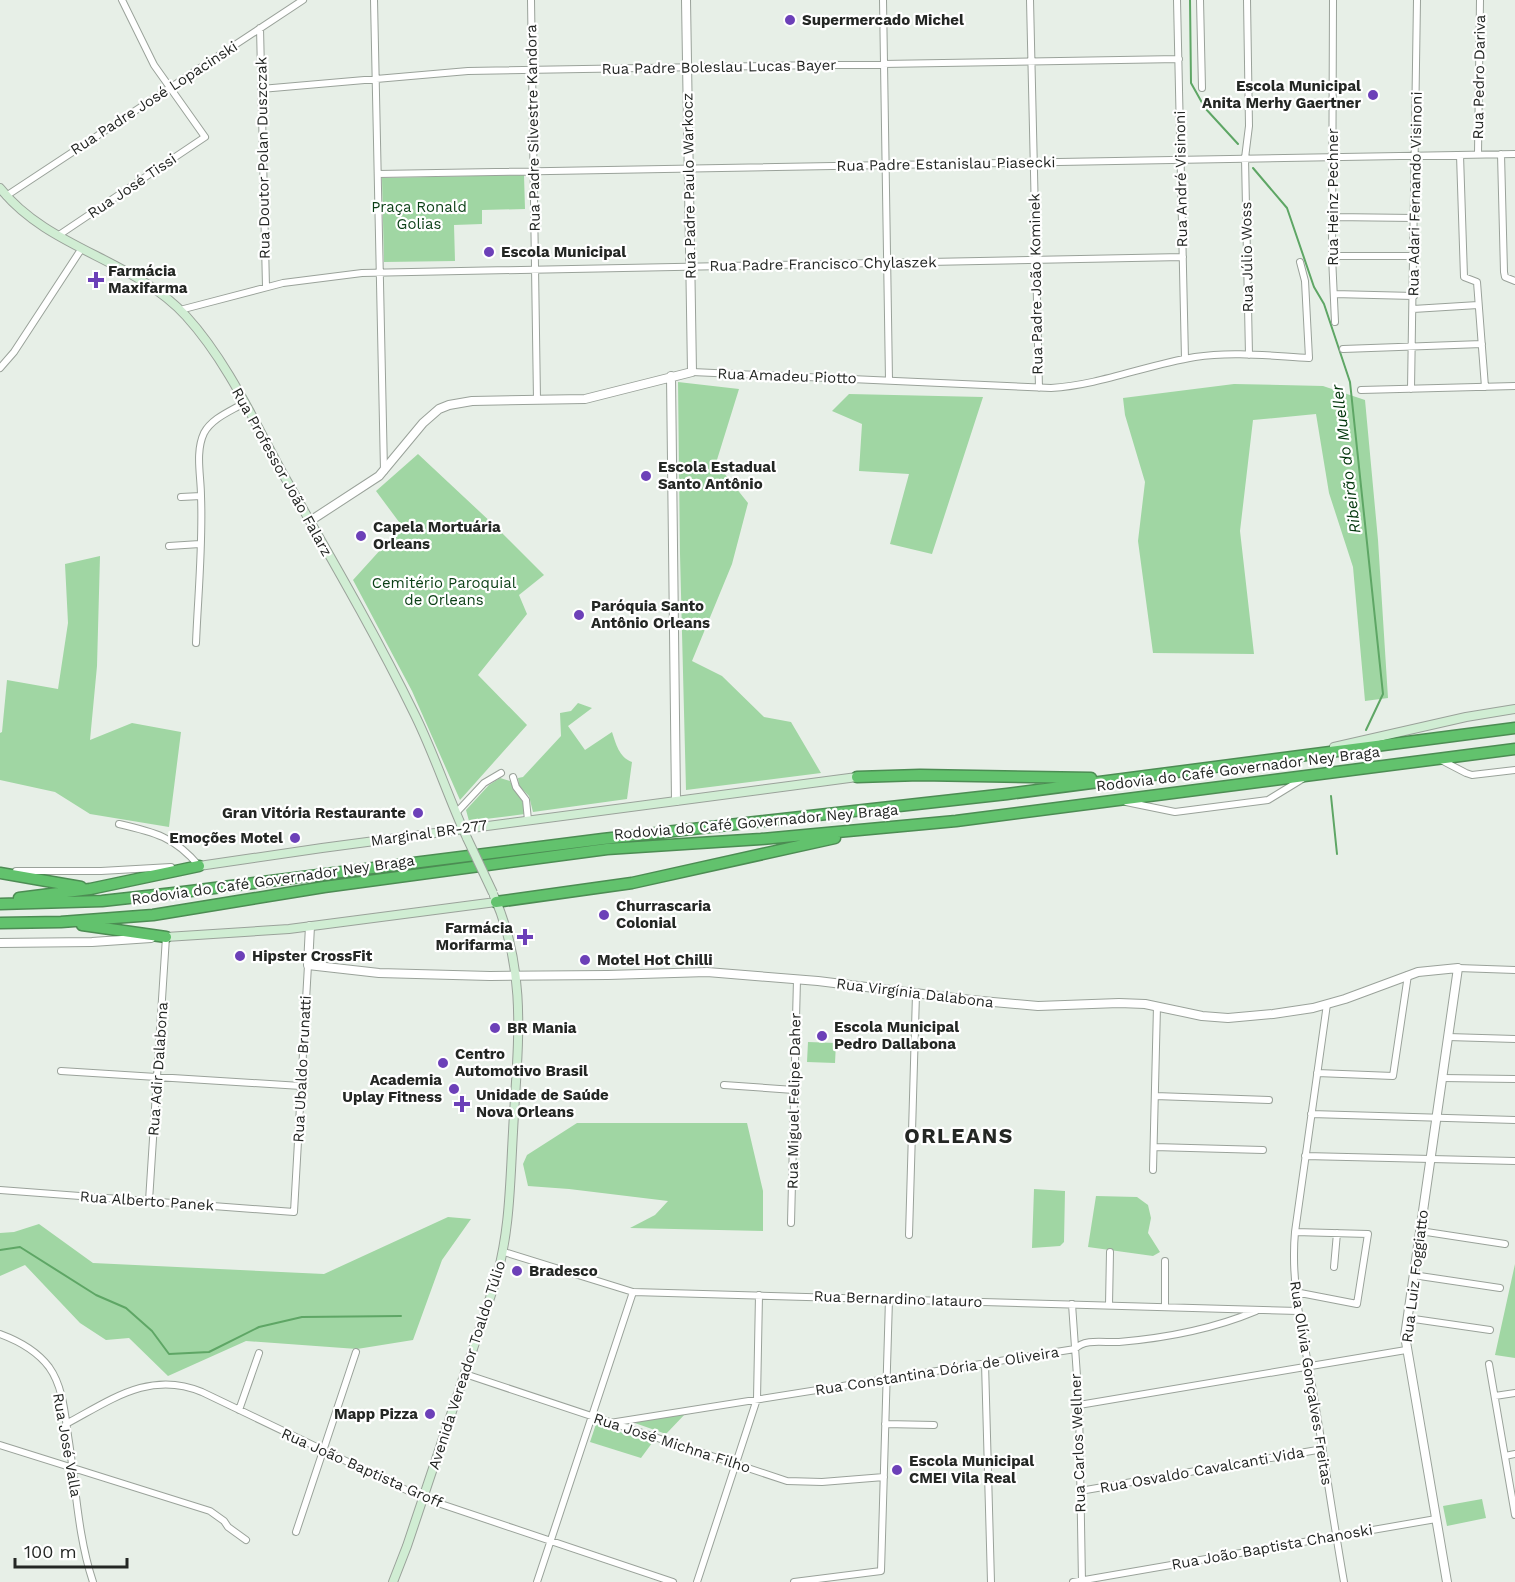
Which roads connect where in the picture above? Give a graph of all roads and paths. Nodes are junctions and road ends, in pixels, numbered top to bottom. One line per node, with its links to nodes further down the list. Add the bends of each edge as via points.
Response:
1 (122, 0): 21 (street)
2 (303, 0): 14 (street, Rua Padre José Lopacinski)
3 (374, 0): 20 (street)
4 (531, 0): 19 (street, Rua Padre Silvestre Kandora)
5 (686, 0): 18 (street, Rua Padre Paulo Warkocz)
6 (883, 0): 17 (street)
7 (1030, 0): 16 (street, Rua Padre João Kominek)
8 (1178, 0): 15 (street, Rua André Visinoni)
9 (1200, 0): 22 (street)
10 (1247, 0): 30 (street, Rua Júlio Woss, via 1249,115)
11 (1333, 0): 29 (street, Rua Heinz Pechner)
12 (1418, 0): 28 (street, Rua Adari Fernando Visinoni)
13 (1479, 0): 25 (street, Rua Pedro Dariva)
14 (260, 28): 21 (street, Rua Padre José Lopacinski); 23 (street, Rua Doutor Polan Duszczak)
15 (1179, 59): 16 (street, Rua Padre Boleslau Lucas Bayer); 31 (street, Rua André Visinoni)
16 (1031, 62): 17 (street, Rua Padre Boleslau Lucas Bayer); 32 (street, Rua Padre João Kominek)
17 (884, 64): 18 (street, Rua Padre Boleslau Lucas Bayer); 33 (street)
18 (687, 68): 19 (street, Rua Padre Boleslau Lucas Bayer); 34 (street, Rua Padre Paulo Warkocz)
19 (532, 70): 20 (street, Rua Padre Boleslau Lucas Bayer); 35 (street, Rua Padre Silvestre Kandora)
20 (376, 78): 23 (street, Rua Padre Boleslau Lucas Bayer); 36 (street)
21 (170, 87): 38 (street, Rua Padre José Lopacinski); 41 (street, Rua José Tissi, via 205,137)
22 (1202, 87)
23 (261, 89): 53 (street, Rua Doutor Polan Duszczak)
24 (1461, 154): 25 (street, Rua Padre Estanislau Piasecki); 28 (street, Rua Padre Estanislau Piasecki); 56 (street, via 1464,277 1477,282)
25 (1478, 154): 26 (street, Rua Padre Estanislau Piasecki)
26 (1502, 154): 27 (street, Rua Padre Estanislau Piasecki); 52 (street, via 1504,273)
27 (1515, 154)
28 (1416, 155): 29 (street, Rua Padre Estanislau Piasecki); 40 (street, Rua Adari Fernando Visinoni)
29 (1332, 157): 30 (street, Rua Padre Estanislau Piasecki); 39 (street, Rua Heinz Pechner)
30 (1245, 158): 31 (street, Rua Padre Estanislau Piasecki); 63 (street, Rua Júlio Woss)
31 (1181, 159): 32 (street, Rua Padre Estanislau Piasecki); 45 (street, Rua André Visinoni)
32 (1033, 162): 33 (street, Rua Padre Estanislau Piasecki); 46 (street, Rua Padre João Kominek)
33 (886, 165): 34 (street, Rua Padre Estanislau Piasecki); 47 (street)
34 (688, 168): 35 (street, Rua Padre Estanislau Piasecki); 49 (street, Rua Padre Paulo Warkocz)
35 (533, 171): 36 (street, Rua Padre Estanislau Piasecki); 50 (street, Rua Padre Silvestre Kandora)
36 (378, 174): 51 (street)
37 (0, 188): 38 (main road, Rua Professor João Falarz)
38 (6, 196): 41 (main road, Rua Professor João Falarz)
39 (1332, 217): 40 (street); 43 (street, Rua Heinz Pechner)
40 (1415, 218): 44 (street, Rua Adari Fernando Visinoni)
41 (59, 235): 42 (main road, Rua Professor João Falarz)
42 (82, 248): 58 (main road, Rua Professor João Falarz, via 143,282); 65 (street)
43 (1332, 256): 44 (street); 54 (street, Rua Heinz Pechner)
44 (1414, 256): 55 (street, Rua Adari Fernando Visinoni)
45 (1183, 257): 46 (street, Rua Padre Francisco Chylaszek); 64 (street, Rua André Visinoni)
46 (1036, 260): 47 (street, Rua Padre Francisco Chylaszek); 71 (street, Rua Padre João Kominek)
47 (887, 262): 49 (street, Rua Padre Francisco Chylaszek); 68 (street)
48 (1300, 262): 63 (street, Rua Amadeu Piotto, via 1305,281 1309,358)
49 (690, 266): 50 (street, Rua Padre Francisco Chylaszek); 66 (street, Rua Padre Paulo Warkocz)
50 (535, 269): 51 (street, Rua Padre Francisco Chylaszek); 74 (street, Rua Padre Silvestre Kandora)
51 (380, 272): 53 (street, Rua Padre Francisco Chylaszek, via 317,277); 76 (street)
52 (1515, 281)
53 (266, 287): 58 (street, Rua Padre Francisco Chylaszek)
54 (1334, 294): 55 (street); 59 (street, Rua Heinz Pechner)
55 (1414, 296): 57 (street, Rua Adari Fernando Visinoni)
56 (1478, 305): 57 (street); 60 (street)
57 (1413, 309): 61 (street, Rua Adari Fernando Visinoni)
58 (180, 310): 75 (main road, Rua Professor João Falarz)
59 (1335, 322)
60 (1482, 344): 61 (street); 70 (street)
61 (1411, 346): 62 (street); 72 (street, Rua Adari Fernando Visinoni)
62 (1343, 349)
63 (1249, 355): 64 (street, Rua Amadeu Piotto)
64 (1185, 359): 71 (street, Rua Amadeu Piotto, via 1074,386)
65 (0, 368)
66 (692, 372): 67 (street, Rua Amadeu Piotto); 68 (street, Rua Amadeu Piotto)
67 (671, 376): 74 (street, Rua Amadeu Piotto, via 585,399); 95 (street)
68 (889, 380): 71 (street, Rua Amadeu Piotto)
69 (1515, 386): 70 (street)
70 (1485, 387): 72 (street)
71 (1039, 388)
72 (1411, 389): 73 (street)
73 (1360, 390)
74 (537, 400): 76 (street, Rua Amadeu Piotto, via 460,402 439,409)
75 (244, 403): 77 (street, via 220,417 205,432 199,465); 79 (main road, Rua Professor João Falarz)
76 (384, 472): 79 (street, Rua Amadeu Piotto)
77 (201, 496): 78 (street); 80 (street)
78 (181, 497)
79 (310, 522): 96 (main road, Rua Professor João Falarz, via 413,712)
80 (200, 544): 81 (street); 82 (street)
81 (169, 546)
82 (196, 643)
83 (1515, 709): 86 (main road)
84 (1515, 728): 86 (highway, Rodovia do Café Governador Ney Braga)
85 (1515, 749): 87 (highway, Rodovia do Café Governador Ney Braga)
86 (1292, 757): 93 (highway, Rodovia do Café Governador Ney Braga)
87 (1438, 758): 88 (street, via 1472,774); 90 (highway, Rodovia do Café Governador Ney Braga)
88 (1515, 770)
89 (501, 773): 96 (street, via 484,783)
90 (1310, 774): 94 (highway, Rodovia do Café Governador Ney Braga); 94 (street, via 1268,800 1175,812)
91 (513, 777): 97 (street, via 528,804)
92 (857, 777): 93 (highway); 95 (main road, Marginal BR-277)
93 (1127, 780): 106 (highway, Rodovia do Café Governador Ney Braga, via 603,839 183,892 92,902)
94 (1114, 800): 99 (highway, Rodovia do Café Governador Ney Braga)
95 (676, 801): 97 (main road, Marginal BR-277)
96 (456, 813): 100 (main road, Rua Professor João Falarz)
97 (528, 820): 100 (main road, Marginal BR-277)
98 (119, 824): 101 (street, via 171,840)
99 (877, 828): 104 (highway, via 632,883); 107 (highway, Rodovia do Café Governador Ney Braga, via 608,849 153,915)
100 (463, 829): 101 (main road, Marginal BR-277); 104 (main road, Rua Professor João Falarz, bridge)
101 (199, 866): 102 (street, Marginal BR-277); 103 (highway)
102 (0, 872): 103 (highway)
103 (90, 889): 105 (highway)
104 (494, 897): 109 (main road); 116 (main road, Avenida Vereador Toaldo Túlio)
105 (0, 900)
106 (0, 904)
107 (61, 922): 108 (highway, Rodovia do Café Governador Ney Braga); 110 (highway)
108 (0, 923)
109 (310, 926): 110 (main road); 112 (street, Rua Ubaldo Brunatti)
110 (166, 937): 111 (street); 125 (street, Rua Adir Dalabona)
111 (0, 943)
112 (308, 965): 116 (street, Rua Virgínia Dalabona, via 379,973); 129 (street, Rua Ubaldo Brunatti)
113 (1458, 968): 114 (street, Rua Virgínia Dalabona); 115 (street, Rua Virgínia Dalabona); 121 (street, Rua Luiz Foggiatto)
114 (1515, 970)
115 (1408, 975): 119 (street, Rua Virgínia Dalabona); 124 (street, via 1393,1076)
116 (517, 976): 117 (street, Rua Virgínia Dalabona, via 699,972); 151 (main road, Avenida Vereador Toaldo Túlio, via 519,1028)
117 (797, 979): 118 (street, Rua Virgínia Dalabona); 130 (street, Rua Miguel Felipe Daher)
118 (916, 994): 120 (street, Rua Virgínia Dalabona, via 1038,1006); 149 (street)
119 (1327, 1004): 120 (street, Rua Virgínia Dalabona, via 1228,1018); 124 (street, Rua Olívia Gonçalves Freitas)
120 (1158, 1006): 131 (street)
121 (1448, 1037): 122 (street); 126 (street, Rua Luiz Foggiatto)
122 (1515, 1039)
123 (62, 1071): 125 (street)
124 (1317, 1073): 133 (street, Rua Olívia Gonçalves Freitas)
125 (157, 1077): 129 (street); 143 (street, Rua Adir Dalabona)
126 (1442, 1078): 127 (street); 134 (street, Rua Luiz Foggiatto)
127 (1515, 1079)
128 (724, 1085): 130 (street)
129 (301, 1086): 144 (street, Rua Ubaldo Brunatti)
130 (794, 1090): 145 (street, Rua Miguel Felipe Daher)
131 (1155, 1096): 132 (street); 136 (street)
132 (1269, 1100)
133 (1311, 1114): 134 (street); 138 (street, Rua Olívia Gonçalves Freitas)
134 (1436, 1118): 135 (street); 139 (street, Rua Luiz Foggiatto)
135 (1515, 1120)
136 (1154, 1147): 137 (street); 141 (street)
137 (1263, 1150)
138 (1305, 1156): 139 (street); 147 (street, Rua Olívia Gonçalves Freitas)
139 (1430, 1159): 140 (street); 146 (street, Rua Luiz Foggiatto)
140 (1515, 1161)
141 (1153, 1170)
142 (0, 1190): 143 (street, Rua Alberto Panek)
143 (149, 1202): 144 (street, Rua Alberto Panek)
144 (294, 1212)
145 (791, 1223)
146 (1420, 1231): 150 (street); 155 (street, Rua Luiz Foggiatto)
147 (1295, 1232): 148 (street); 158 (street, Rua Olívia Gonçalves Freitas)
148 (1337, 1233): 154 (street); 158 (street, via 1368,1234 1357,1304)
149 (909, 1235)
150 (1505, 1244)
151 (504, 1252): 157 (street, Rua Bernardino Iatauro); 176 (main road, Avenida Vereador Toaldo Túlio)
152 (1110, 1252): 162 (street)
153 (1165, 1261): 163 (street)
154 (1334, 1267)
155 (1413, 1275): 156 (street); 166 (street, Rua Luiz Foggiatto)
156 (1500, 1287)
157 (633, 1292): 159 (street, Rua Bernardino Iatauro); 183 (street)
158 (1295, 1292): 165 (street, Rua Olívia Gonçalves Freitas)
159 (759, 1295): 160 (street, Rua Bernardino Iatauro); 180 (street)
160 (889, 1299): 161 (street, Rua Bernardino Iatauro); 177 (street)
161 (1072, 1304): 162 (street, Rua Bernardino Iatauro); 169 (street, Rua Carlos Wellner)
162 (1109, 1305): 163 (street, Rua Bernardino Iatauro)
163 (1165, 1306): 164 (street, Rua Bernardino Iatauro)
164 (1260, 1309): 165 (street, Rua Bernardino Iatauro); 169 (street, Rua Constantina Dória de Oliveira, via 1210,1327 1133,1340 1082,1342)
165 (1298, 1311): 175 (street, Rua Olívia Gonçalves Freitas)
166 (1407, 1318): 167 (street); 170 (street, Rua Luiz Foggiatto)
167 (1490, 1330)
168 (0, 1334): 185 (street, Rua José Valla, via 33,1352 50,1369 60,1390)
169 (1075, 1348): 173 (street, Rua Constantina Dória de Oliveira); 181 (street, Rua Carlos Wellner)
170 (1406, 1350): 175 (street); 199 (street, Rua Luiz Foggiatto)
171 (356, 1352): 190 (street)
172 (259, 1353): 182 (street)
173 (985, 1363): 177 (street, Rua Constantina Dória de Oliveira); 211 (street)
174 (1489, 1364): 179 (street)
175 (1309, 1366): 181 (street); 189 (street, Rua Olívia Gonçalves Freitas)
176 (465, 1374): 183 (street, Rua José Michna Filho); 197 (main road, Avenida Vereador Toaldo Túlio)
177 (886, 1379): 180 (street, Rua Constantina Dória de Oliveira); 186 (street)
178 (1515, 1393): 179 (street)
179 (1495, 1396): 192 (street)
180 (757, 1399): 184 (street, Rua Constantina Dória de Oliveira); 193 (street)
181 (1079, 1406): 196 (street, Rua Carlos Wellner)
182 (239, 1410): 185 (street, Rua João Baptista Groff, via 180,1384 156,1384 118,1396); 190 (street, Rua João Baptista Groff)
183 (592, 1417): 184 (street, Rua José Michna Filho); 203 (street)
184 (609, 1423): 193 (street, Rua José Michna Filho)
185 (66, 1424): 194 (street, Rua José Valla)
186 (885, 1424): 187 (street); 195 (street)
187 (934, 1425)
188 (0, 1445): 194 (street)
189 (1323, 1449): 196 (street, Rua Osvaldo Cavalcanti Vida); 201 (street, Rua Olívia Gonçalves Freitas)
190 (322, 1451): 197 (street, Rua João Baptista Groff); 200 (street)
191 (1515, 1454): 192 (street)
192 (1505, 1456): 198 (street)
193 (735, 1465): 195 (street, Rua José Michna Filho, via 796,1482); 209 (street)
194 (73, 1467): 202 (street, via 213,1512); 205 (street, Rua José Valla, via 83,1544)
195 (884, 1477): 210 (street, via 881,1571)
196 (1080, 1491): 204 (street, Rua Carlos Wellner)
197 (423, 1498): 203 (street, Rua João Baptista Groff); 206 (main road, Avenida Vereador Toaldo Túlio)
198 (1515, 1515)
199 (1436, 1519): 201 (street, Rua João Baptista Chanoski); 214 (street, Rua Luiz Foggiatto)
200 (296, 1532)
201 (1336, 1536): 204 (street, Rua João Baptista Chanoski); 213 (street, Rua Olívia Gonçalves Freitas)
202 (246, 1540)
203 (551, 1541): 207 (street); 208 (street, Rua João Baptista Groff)
204 (1082, 1581): 212 (street, Rua João Baptista Chanoski)
205 (93, 1582)
206 (393, 1582)
207 (539, 1582)
208 (673, 1582)
209 (697, 1582)
210 (794, 1582)
211 (991, 1582)
212 (1072, 1582)
213 (1344, 1582)
214 (1447, 1582)

